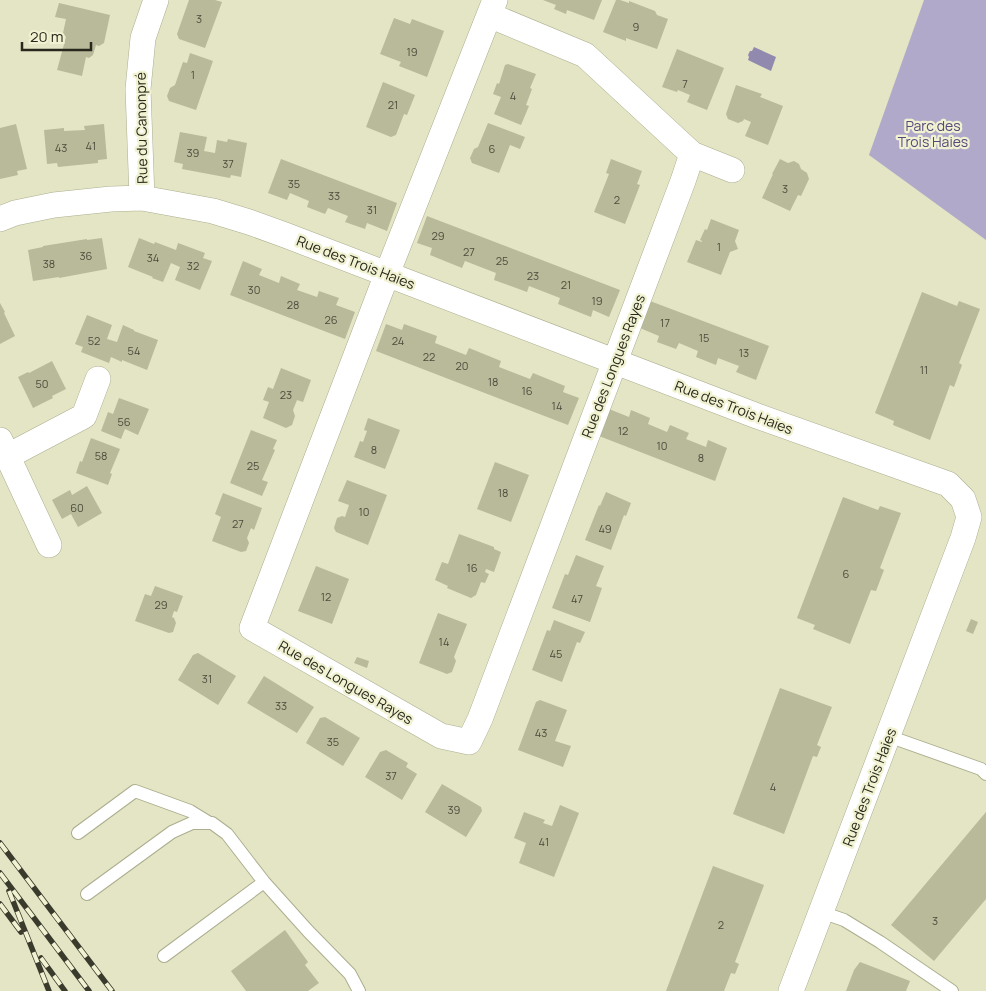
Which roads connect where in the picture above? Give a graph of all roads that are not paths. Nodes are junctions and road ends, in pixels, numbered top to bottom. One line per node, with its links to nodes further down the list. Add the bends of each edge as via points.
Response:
1 (156, 0): 5 (street, Rue du Canonpré, via 143,38 138,89)
2 (492, 7): 3 (street, Rue des Longues Rayes, via 585,55); 7 (street, Rue des Longues Rayes)
3 (692, 154): 4 (street, Rue des Longues Rayes); 8 (street, Rue des Longues Rayes)
4 (732, 170)
5 (142, 198): 6 (street, Rue des Trois Haies, via 54,205); 7 (street, Rue des Trois Haies, via 231,216)
6 (0, 219)
7 (387, 274): 8 (street, Rue des Trois Haies); 8 (street, Rue des Longues Rayes, via 252,628 441,736 469,742)
8 (615, 361): 12 (street, Rue des Trois Haies, via 948,484 963,499 969,517 963,538)
9 (98, 379): 10 (street, via 84,416)
10 (4, 448): 11 (street)
11 (49, 544)
12 (888, 736): 13 (lane, via 981,769); 18 (street, Rue des Trois Haies)
13 (986, 774)
14 (212, 824): 15 (lane, via 134,791); 16 (lane, via 227,834); 17 (lane, via 192,823 172,832)
15 (78, 833)
16 (264, 882): 19 (lane); 20 (lane, via 350,974)
17 (87, 894)
18 (821, 912): 21 (street, Rue des Trois Haies); 22 (lane, via 844,920)
19 (164, 956)
20 (360, 991)
21 (791, 991)
22 (952, 991)

